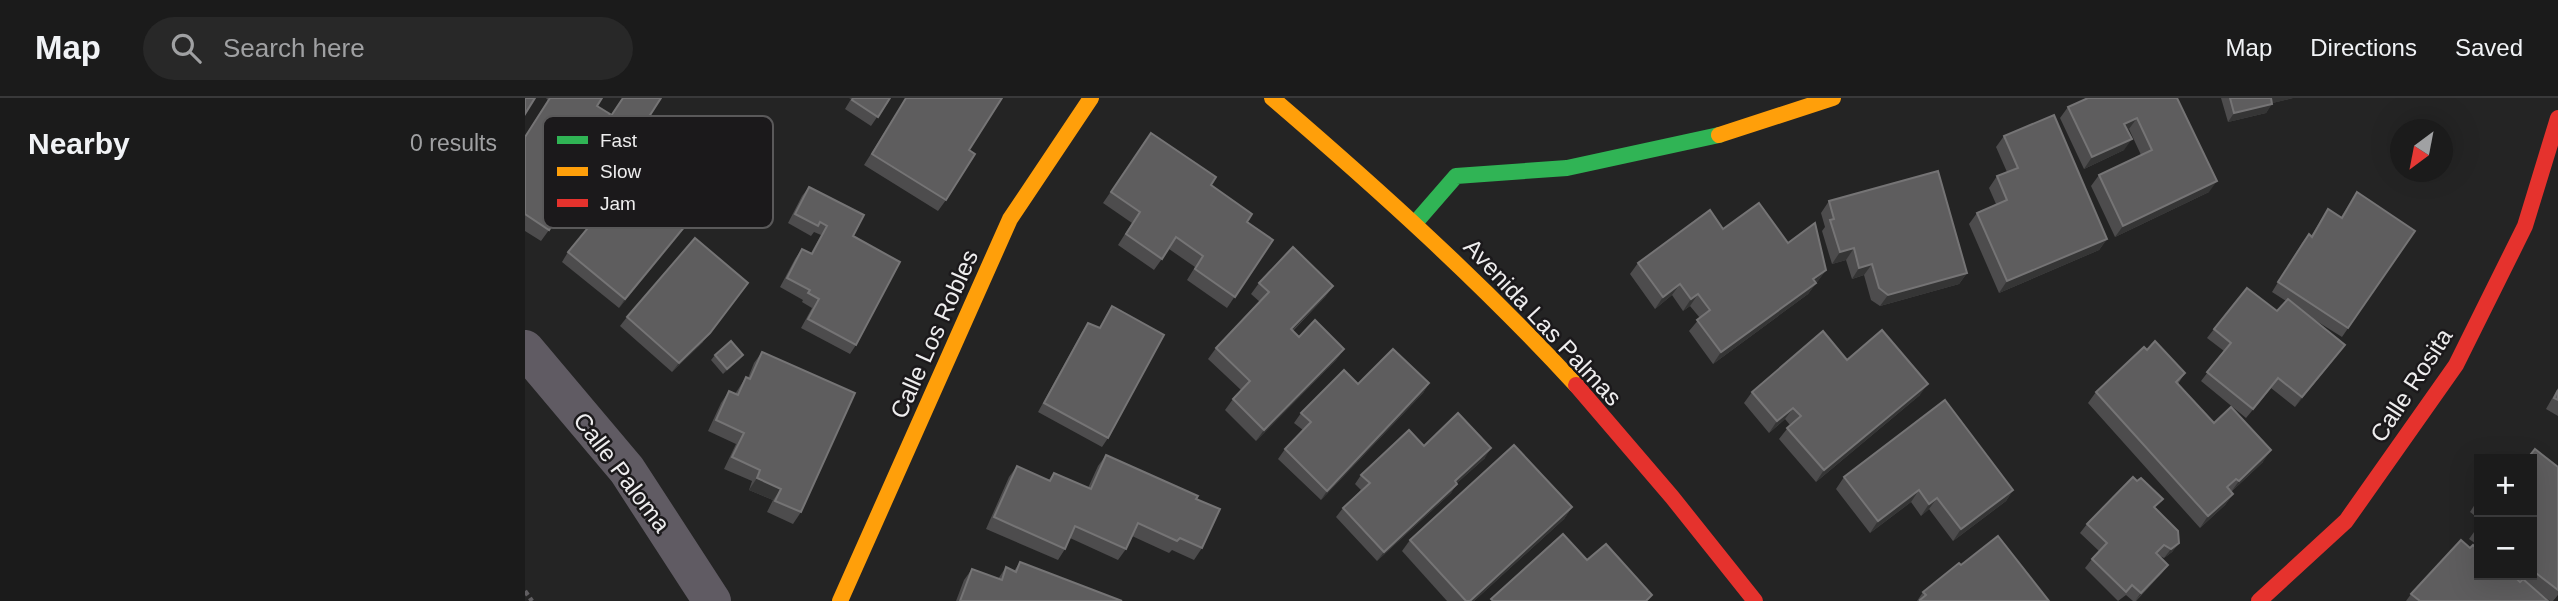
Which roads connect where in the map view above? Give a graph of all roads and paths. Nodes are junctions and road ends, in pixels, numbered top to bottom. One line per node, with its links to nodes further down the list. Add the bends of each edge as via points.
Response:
1 (1091, 98): 10 (street, Calle Los Robles, via 1010,219)
2 (1272, 98): 5 (street, Avenida Las Palmas)
3 (1833, 98): 5 (street, via 1720,135 1567,168 1456,176)
4 (2558, 118): 12 (street, Calle Rosita, via 2525,226 2456,365 2346,521)
5 (1416, 222): 11 (street, Avenida Las Palmas, via 1525,331 1686,513)
6 (525, 349): 9 (street, Calle Paloma, via 627,470)
7 (525, 591): 8 (path)
8 (532, 601)
9 (712, 601)
10 (840, 601)
11 (1755, 601)
12 (2259, 601)

